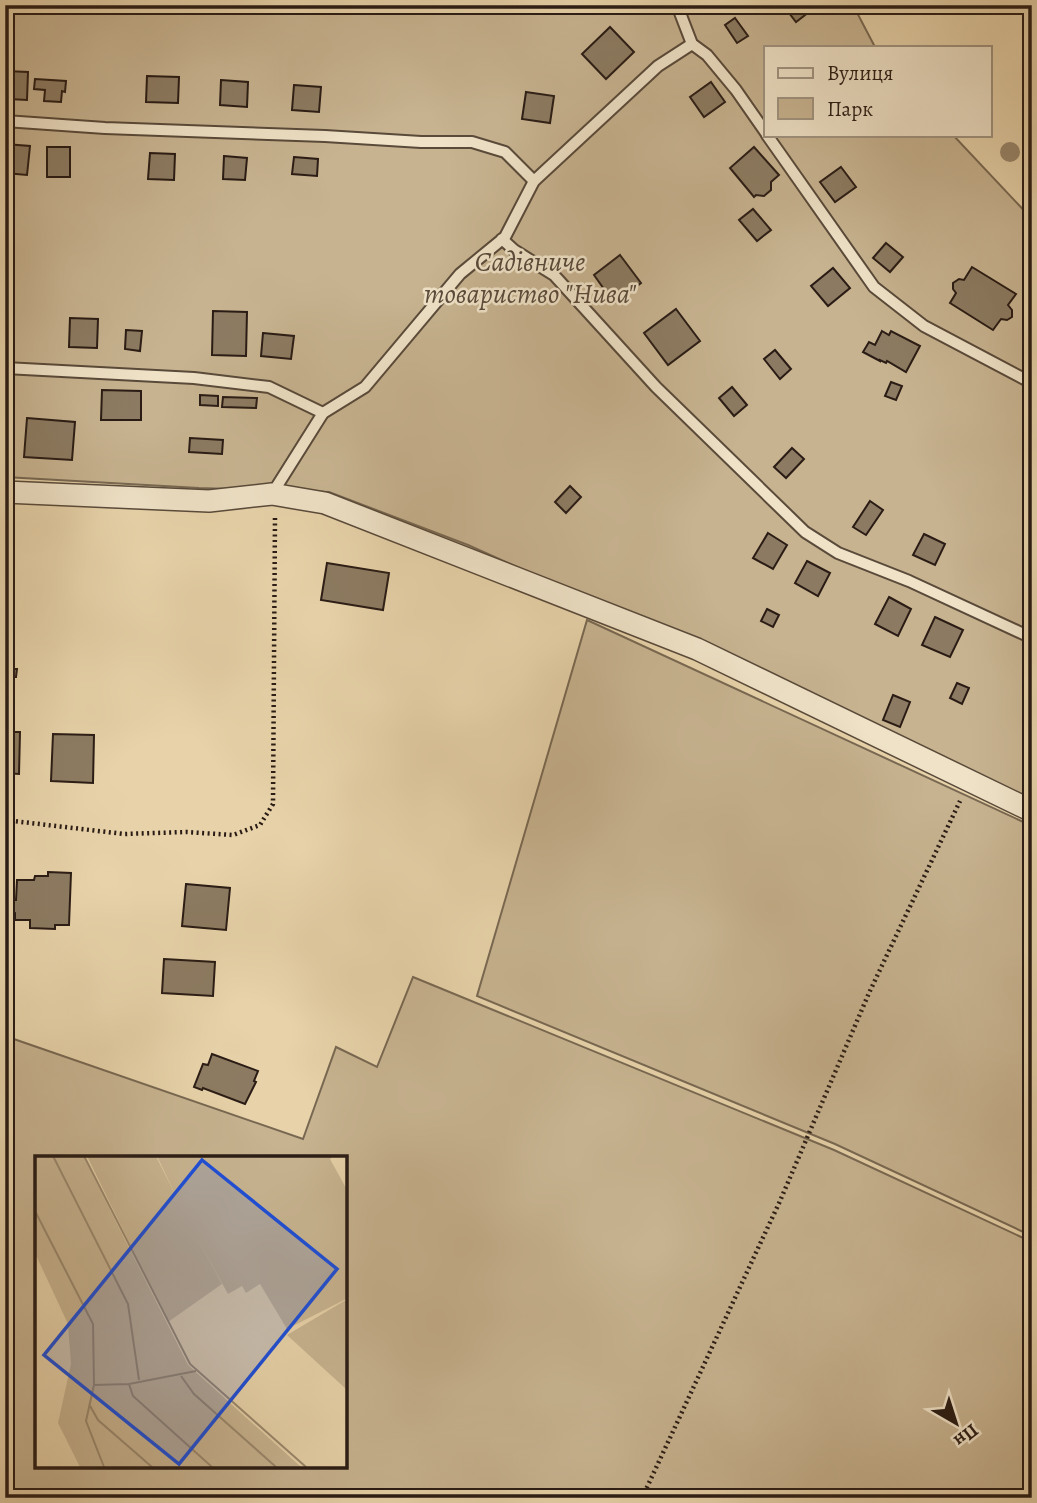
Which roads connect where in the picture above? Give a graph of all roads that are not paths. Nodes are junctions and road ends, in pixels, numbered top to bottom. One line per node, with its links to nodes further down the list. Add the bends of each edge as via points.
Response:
1 (677, 5): 2 (lane)
2 (692, 44): 4 (lane, via 708,55); 6 (lane, via 658,66)
3 (5, 121): 6 (lane, via 472,142 505,152)
4 (764, 131)
5 (767, 136): 9 (lane, via 874,287 924,326)
6 (534, 181): 7 (lane)
7 (502, 239): 10 (lane, via 460,274 365,387); 13 (lane, via 554,275 656,387 804,532 838,553)
8 (5, 368): 10 (lane, via 194,378 269,387)
9 (1032, 383)
10 (323, 413): 12 (lane)
11 (5, 492): 12 (street, via 209,501)
12 (272, 494): 14 (street, via 346,510 698,649)
13 (1032, 638)
14 (1032, 811)

